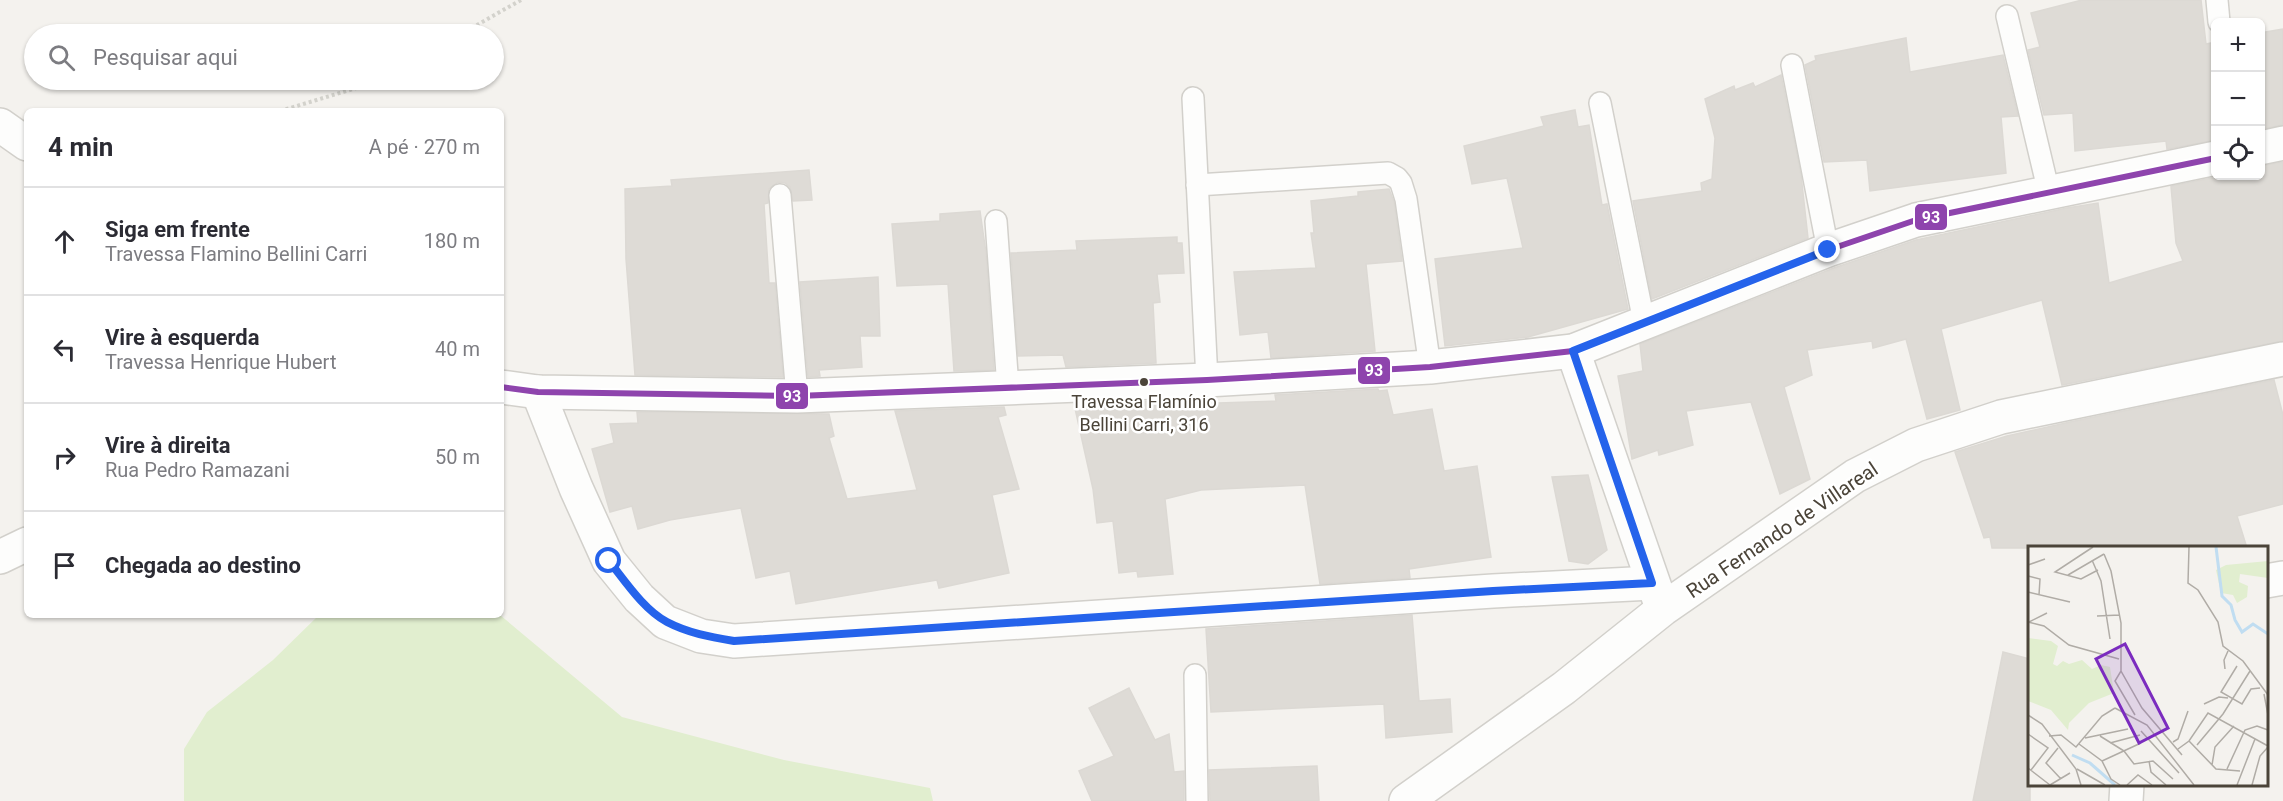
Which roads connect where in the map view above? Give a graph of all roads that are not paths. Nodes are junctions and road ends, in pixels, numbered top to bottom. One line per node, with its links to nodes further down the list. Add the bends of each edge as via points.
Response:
1 (2217, 0): 3 (lane)
2 (2007, 16): 13 (lane)
3 (2219, 18)
4 (1792, 65): 16 (lane)
5 (1193, 98): 12 (lane)
6 (1600, 103): 17 (lane)
7 (0, 125): 8 (street)
8 (24, 142)
9 (2283, 143): 10 (street)
10 (2265, 147)
11 (2211, 159): 13 (street)
12 (1197, 185): 20 (lane, via 1388,173 1397,178 1406,199); 21 (lane)
13 (2049, 193): 16 (street, via 1916,220)
14 (780, 195): 25 (lane)
15 (996, 221): 23 (lane)
16 (1828, 250): 17 (street)
17 (1644, 322): 18 (street)
18 (1573, 351): 20 (street); 30 (street)
19 (2283, 359): 30 (street, Rua Fernando de Villareal, via 2001,417 1916,445 1855,476)
20 (1430, 367): 21 (street)
21 (1207, 380): 23 (street)
22 (504, 387): 24 (street)
23 (1008, 388): 25 (street)
24 (538, 392): 25 (street); 30 (street, via 609,561 639,598 665,621 701,636 734,641 1493,591)
25 (797, 396)
26 (24, 545): 27 (street)
27 (0, 557)
28 (2283, 578): 29 (street)
29 (2268, 581)
30 (1658, 596): 34 (street, Rua Fernando de Villareal, via 1564,688)
31 (1195, 675): 33 (lane)
32 (2127, 786): 35 (street)
33 (1197, 801)
34 (1406, 801)
35 (2126, 801)

